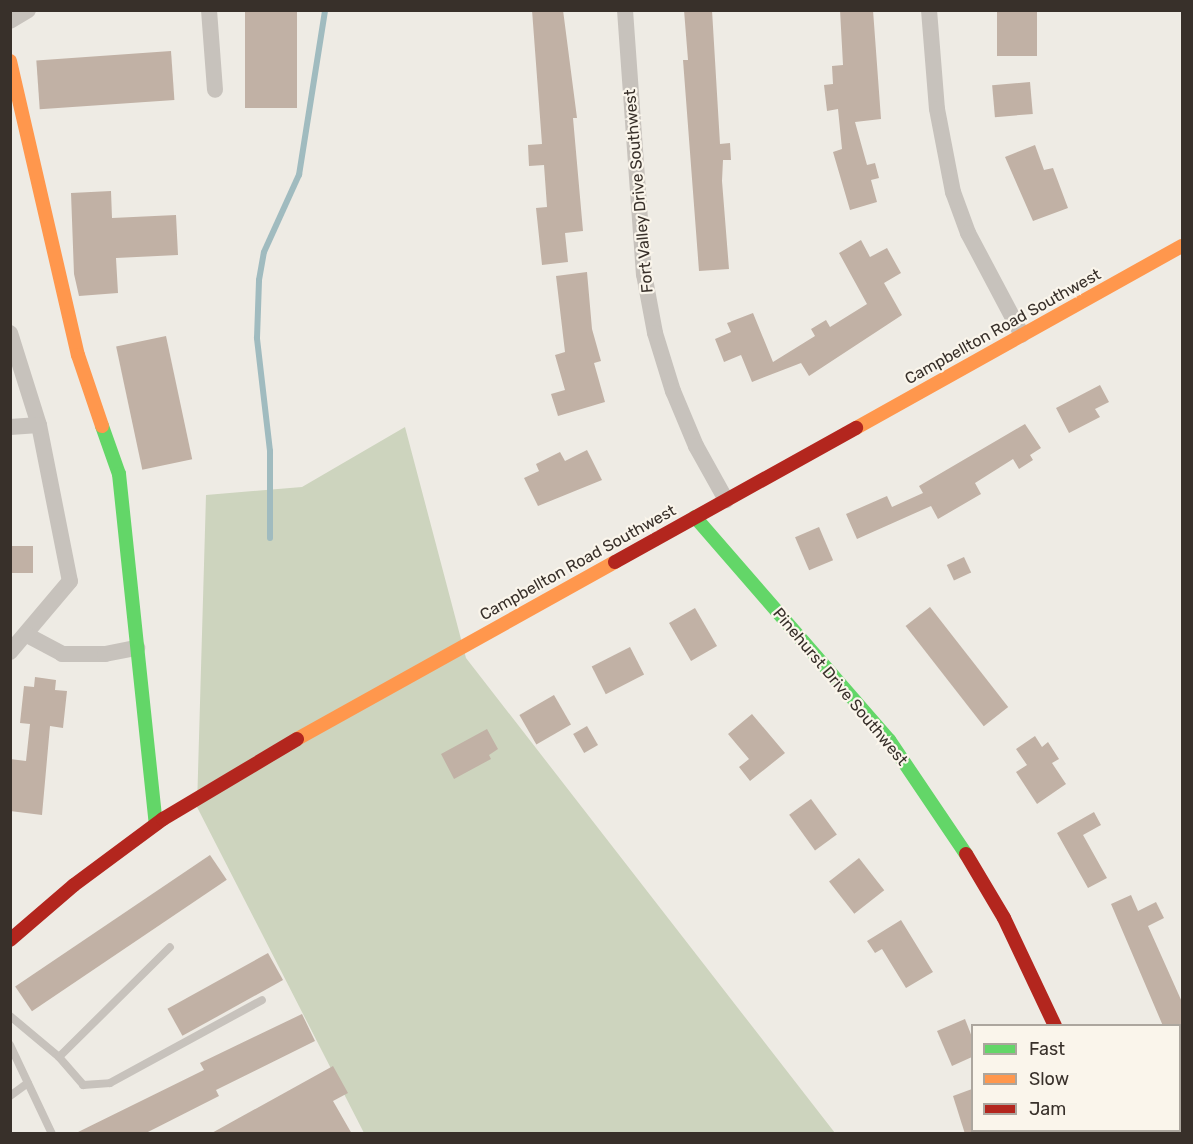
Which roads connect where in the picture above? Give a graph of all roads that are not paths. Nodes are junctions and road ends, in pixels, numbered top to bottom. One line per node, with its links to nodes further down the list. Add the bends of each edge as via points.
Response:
1 (28, 10): 5 (street)
2 (625, 10): 13 (street, Fort Valley Drive Southwest, via 644,274 655,333 691,435)
3 (929, 10): 10 (street, via 937,109 953,192 968,233)
4 (204, 12): 7 (street)
5 (10, 21)
6 (10, 60): 16 (street, via 78,355 119,474)
7 (215, 90)
8 (1182, 246): 10 (street, Campbellton Road Southwest)
9 (10, 333): 11 (street)
10 (1022, 335): 13 (street, Campbellton Road Southwest)
11 (39, 425): 12 (street); 15 (street, via 70,581)
12 (10, 427)
13 (726, 500): 14 (street, Campbellton Road Southwest)
14 (695, 517): 18 (street, Campbellton Road Southwest, via 252,764); 23 (street, Pinehurst Drive Southwest, via 889,740 948,823 1004,918)
15 (27, 635): 16 (street, via 62,654 105,654); 17 (street)
16 (137, 648): 18 (street)
17 (10, 652)
18 (156, 824): 19 (street, Campbellton Road Southwest)
19 (10, 940)
20 (170, 946): 25 (lane)
21 (262, 1000): 25 (lane, via 110,1083 84,1085)
22 (10, 1016): 25 (lane)
23 (1054, 1024)
24 (10, 1045): 26 (lane)
25 (59, 1057)
26 (28, 1083): 27 (lane); 28 (lane)
27 (10, 1096)
28 (52, 1134)

